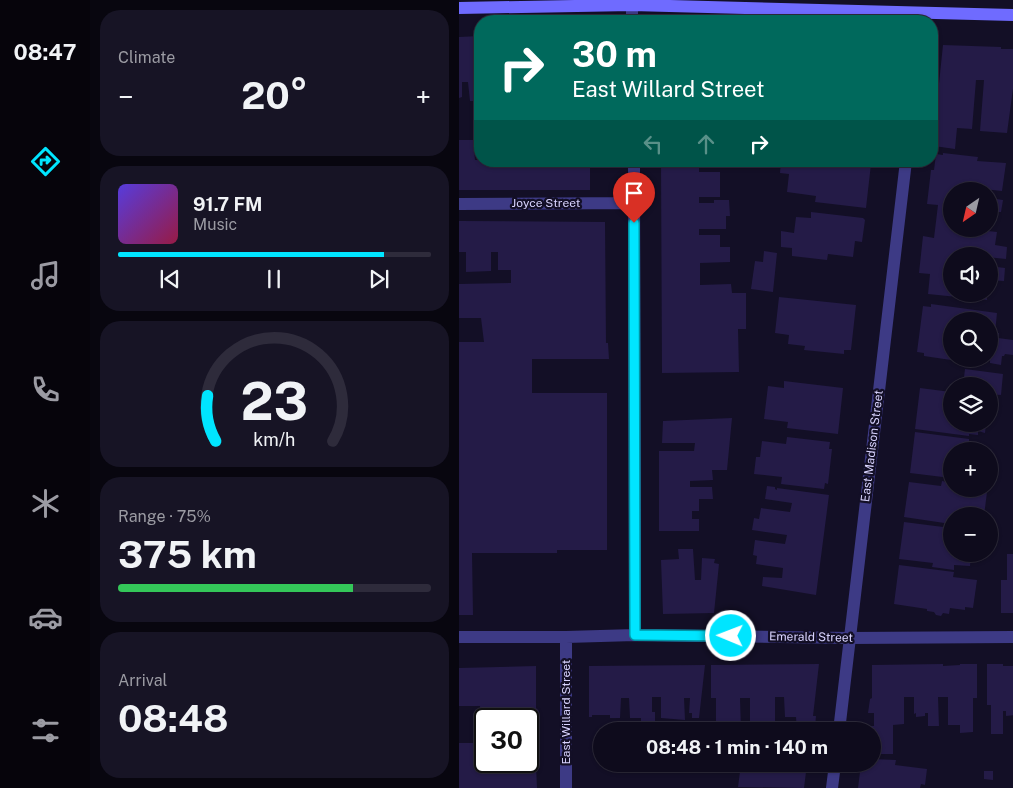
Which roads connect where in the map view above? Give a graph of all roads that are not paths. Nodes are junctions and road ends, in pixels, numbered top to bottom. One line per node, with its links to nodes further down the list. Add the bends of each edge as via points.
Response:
1 (632, 2): 2 (main road); 3 (street); 4 (main road)
2 (459, 8)
3 (632, 15)
4 (884, 15)
5 (1013, 15): 6 (main road)
6 (938, 17)
7 (633, 167): 9 (street)
8 (905, 167): 15 (street, East Madison Street)
9 (634, 203): 10 (street, Joyce Street); 11 (street)
10 (459, 204)
11 (635, 635): 13 (street, Emerald Street); 15 (street, Emerald Street)
12 (459, 637): 13 (street, Emerald Street)
13 (566, 637): 18 (street, East Willard Street)
14 (1013, 637): 15 (street, Emerald Street)
15 (849, 638): 16 (street, East Madison Street)
16 (840, 722)
17 (834, 772): 19 (street)
18 (566, 788)
19 (832, 788)

